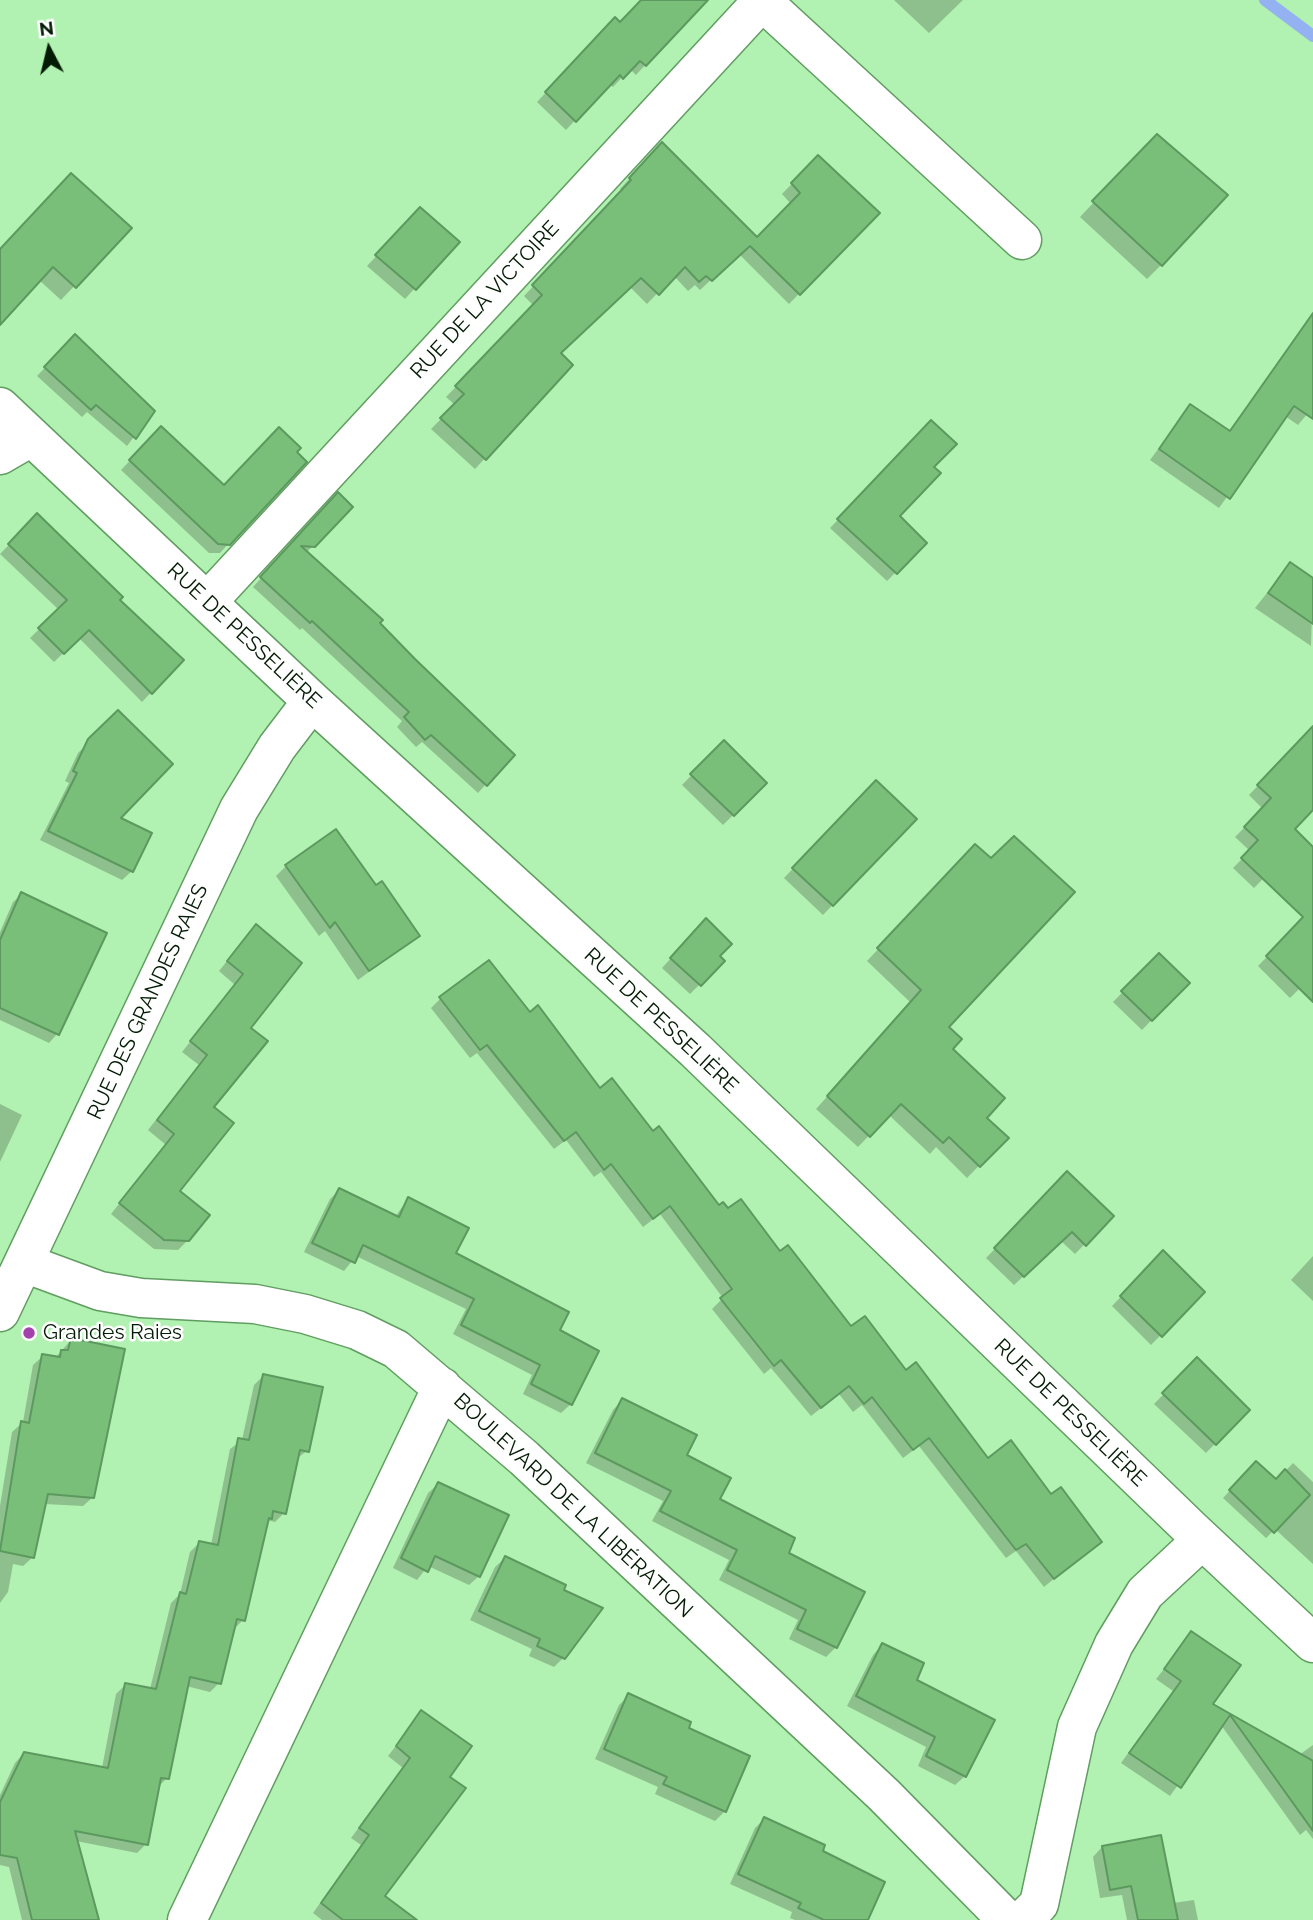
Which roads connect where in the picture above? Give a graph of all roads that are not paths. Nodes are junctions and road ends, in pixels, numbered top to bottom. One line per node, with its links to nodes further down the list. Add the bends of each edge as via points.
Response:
1 (763, 1): 2 (street); 5 (street, RUE DE LA VICTOIRE)
2 (1023, 240)
3 (0, 407): 4 (street, RUE DE PESSELIÈRE)
4 (15, 446): 5 (street, RUE DE PESSELIÈRE)
5 (208, 601): 6 (street, RUE DE PESSELIÈRE)
6 (312, 701): 7 (street, RUE DES GRANDES RAIES, via 239,809); 10 (street, RUE DE PESSELIÈRE, via 695,1050)
7 (24, 1263): 8 (street, RUE DES GRANDES RAIES); 9 (street, via 100,1291 255,1304 305,1314 396,1349)
8 (0, 1312)
9 (442, 1387): 12 (street, BOULEVARD DE LA LIBÉRATION); 13 (street, BOULEVARD DE LA LIBÉRATION, via 884,1795)
10 (1202, 1540): 11 (street, RUE DE PESSELIÈRE); 14 (street, via 1145,1593 1114,1644 1077,1727 1039,1904)
11 (1313, 1643)
12 (187, 1920)
13 (1007, 1920)
14 (1023, 1920)

